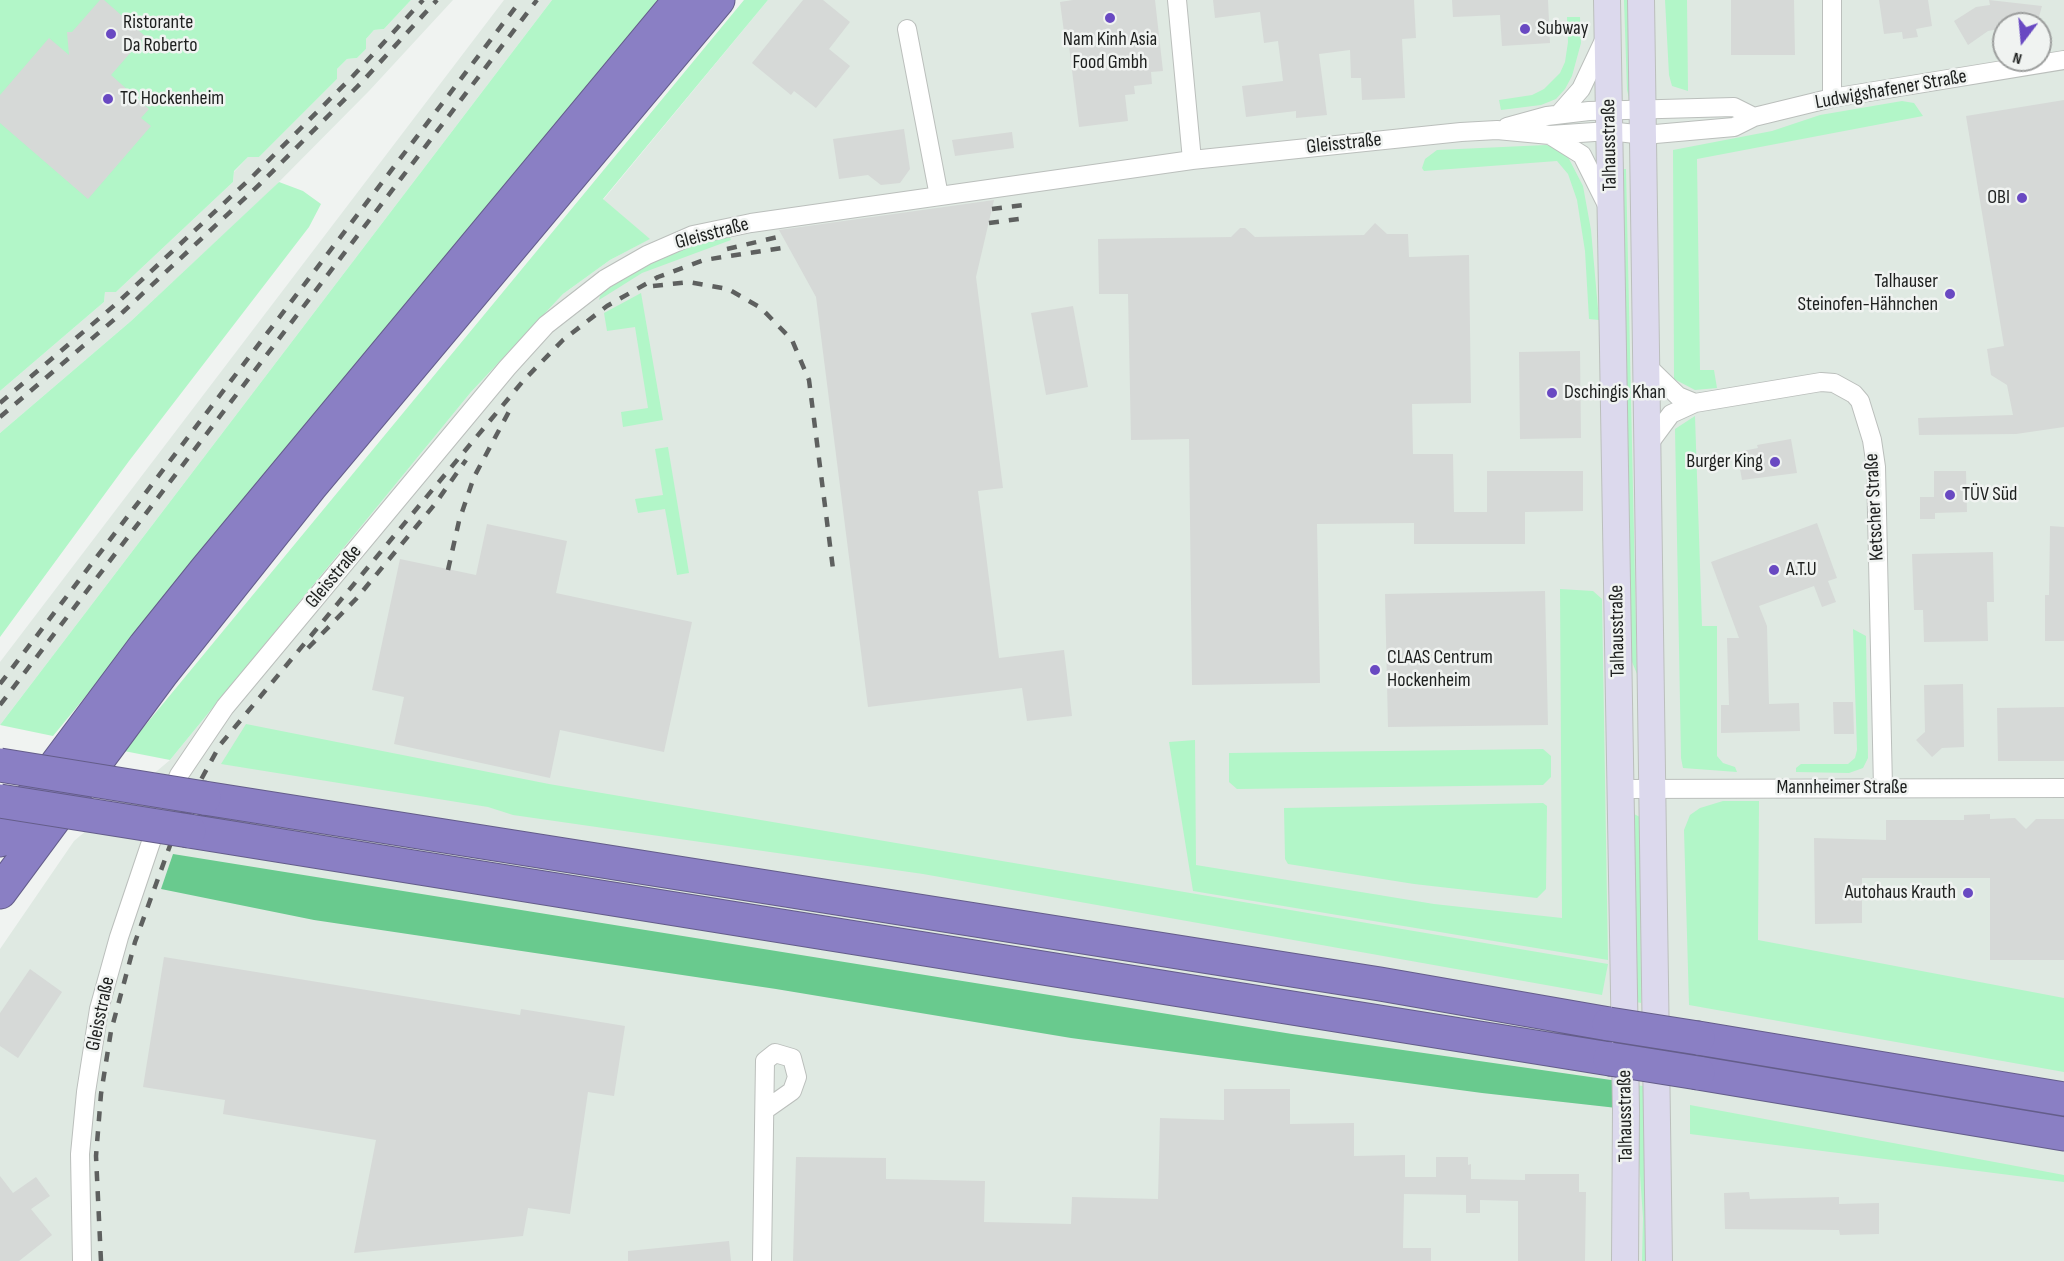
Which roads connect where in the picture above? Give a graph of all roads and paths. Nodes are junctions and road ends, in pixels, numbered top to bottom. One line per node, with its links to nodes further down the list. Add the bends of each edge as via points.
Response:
1 (680, 0): 30 (highway, via 206,570)
2 (718, 0): 31 (highway, via 303,496 162,674)
3 (1177, 0): 16 (street)
4 (1607, 0): 8 (main road, Talhausstraße)
5 (1641, 0): 13 (main road, Talhausstraße)
6 (1832, 0): 10 (street)
7 (907, 29): 17 (street)
8 (1608, 32): 11 (street, via 1581,89); 12 (main road, Talhausstraße)
9 (2064, 60): 10 (street, Ludwigshafener Straße)
10 (1832, 98): 13 (street, Ludwigshafener Straße, via 1754,117 1734,127)
11 (1559, 114): 12 (street, Gleisstraße); 14 (street, Gleisstraße)
12 (1609, 122): 13 (street, Ludwigshafener Straße); 15 (street, Gleisstraße); 18 (main road, Talhausstraße)
13 (1643, 123): 19 (main road, Talhausstraße)
14 (1497, 130): 15 (street, Gleisstraße); 16 (street, Gleisstraße)
15 (1551, 135): 18 (street, via 1582,155)
16 (1192, 160): 17 (street, Gleisstraße)
17 (939, 196): 35 (street, Gleisstraße, via 693,235 647,255 580,296 546,325 507,368 225,707 190,756 162,812 99,1009 80,1154)
18 (1611, 214): 27 (main road, Talhausstraße)
19 (1646, 365): 20 (street, via 1677,396); 21 (main road, Talhausstraße)
20 (1695, 403): 21 (street, Ketscher Straße, via 1671,414); 25 (street, Ketscher Straße, via 1821,382 1840,386 1860,401 1876,467)
21 (1648, 445): 28 (main road, Talhausstraße)
22 (0, 748): 24 (highway, bridge, via 65,763)
23 (0, 765): 24 (highway, bridge)
24 (127, 786): 32 (highway, bridge, via 1380,984)
25 (1883, 788): 26 (street, Mannheimer Straße); 28 (street, Mannheimer Straße)
26 (2064, 788)
27 (1620, 789): 28 (street, Mannheimer Straße); 37 (main road, Talhausstraße, via 1627,1149)
28 (1652, 790): 38 (main road, Talhausstraße)
29 (0, 801): 34 (highway, bridge, via 1295,1006)
30 (0, 840)
31 (0, 892)
32 (2064, 1099)
33 (765, 1110): 36 (street)
34 (2064, 1134)
35 (82, 1261)
36 (762, 1261)
37 (1625, 1261)
38 (1659, 1261)

